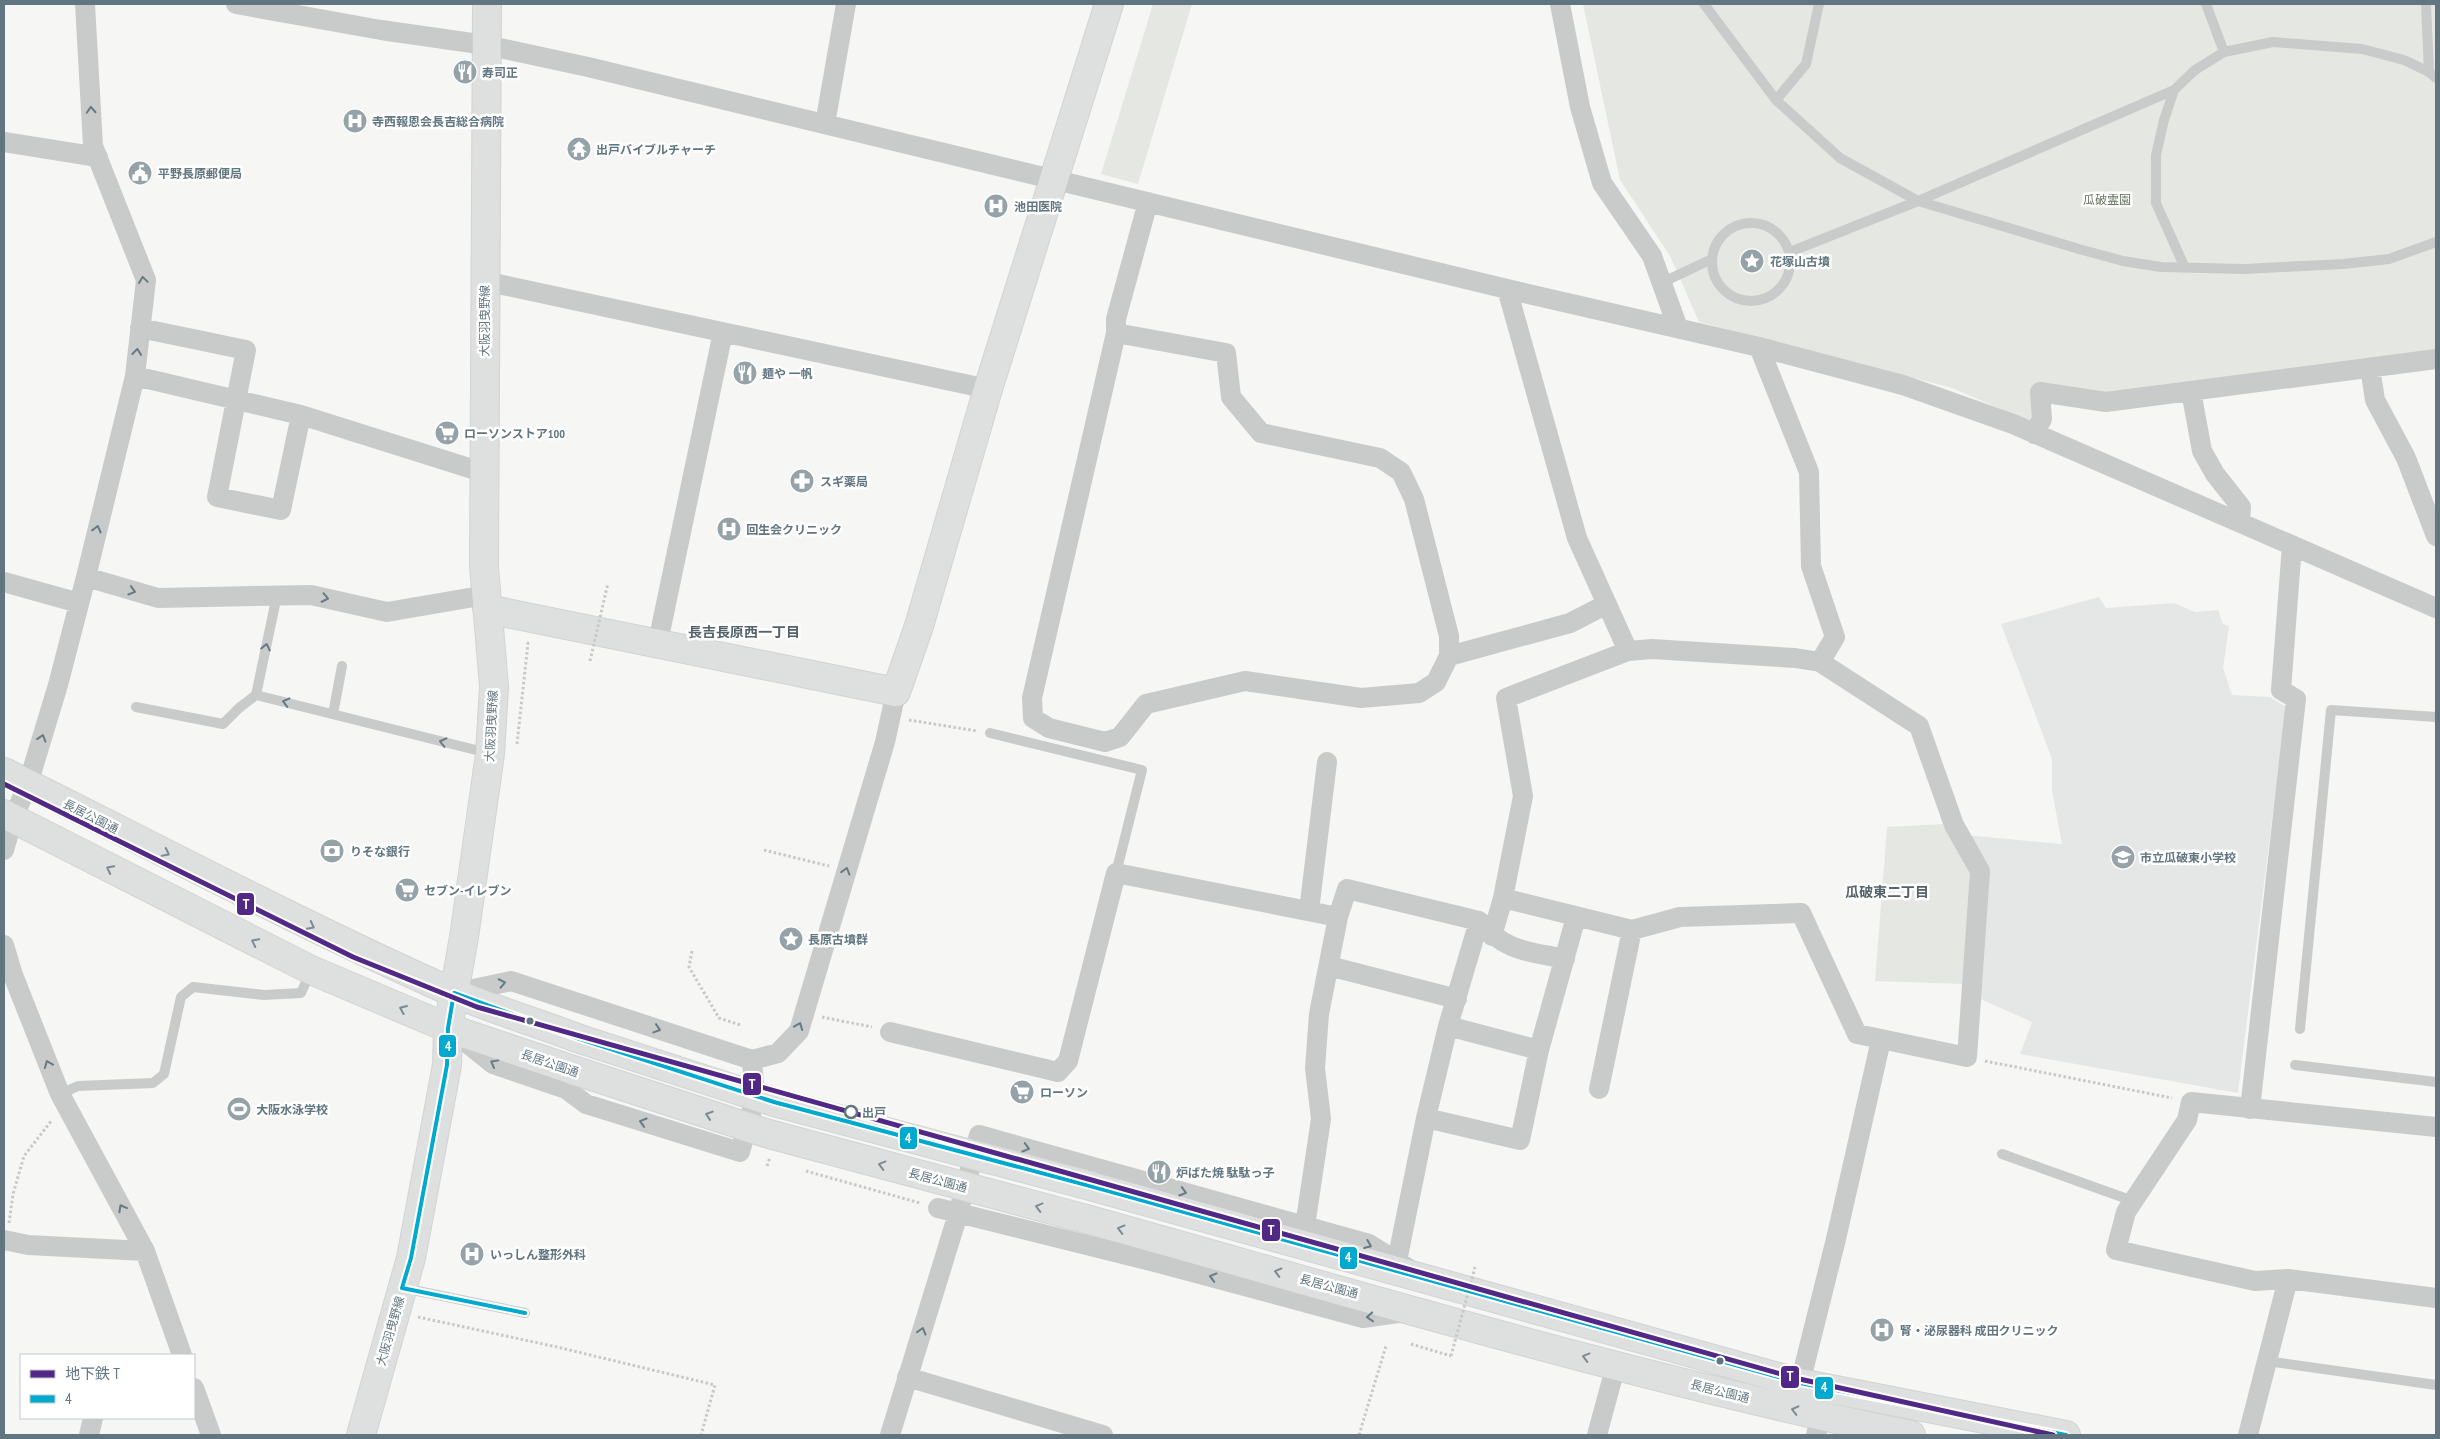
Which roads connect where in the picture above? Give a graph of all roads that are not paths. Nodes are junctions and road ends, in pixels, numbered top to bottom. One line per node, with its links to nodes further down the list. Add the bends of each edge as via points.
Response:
1 (85, 4): 18 (street, one-way to 1, via 93,146)
2 (236, 4): 11 (street)
3 (486, 4): 11 (main road, 大阪羽曳野線)
4 (846, 4): 16 (street)
5 (1110, 4): 19 (main road)
6 (1560, 4): 27 (street, via 1580,107 1602,183 1652,256)
7 (1704, 4): 15 (lane)
8 (1819, 4): 15 (lane, via 1806,64)
9 (2206, 4): 12 (lane)
10 (2426, 4): 13 (lane)
11 (486, 45): 16 (street); 26 (main road, 大阪羽曳野線)
12 (2224, 52): 13 (lane, via 2273,42 2362,49 2404,60); 14 (lane, via 2195,70)
13 (2433, 75)
14 (2174, 90): 20 (lane); 25 (lane, via 2156,155 2156,203)
15 (1776, 100): 20 (lane, via 1840,158)
16 (825, 124): 19 (street)
17 (4, 142): 18 (street)
18 (98, 158): 29 (street, one-way to 18, via 146,280)
19 (1054, 180): 21 (street); 37 (main road)
20 (1918, 201): 23 (lane); 25 (lane, via 2122,260)
21 (1148, 202): 28 (street); 32 (street, via 1116,319)
22 (2436, 242): 25 (lane, via 2389,259 2244,269)
23 (1790, 252): 24 (lane, via 1777,232 1758,223 1748,223 1727,230 1718,240); 24 (lane, via 1787,279 1781,288 1766,299 1746,301 1728,294 1718,284)
24 (1712, 259): 27 (lane)
25 (2185, 268)
26 (484, 281): 31 (street); 42 (main road, 大阪羽曳野線)
27 (1661, 283): 30 (street)
28 (1508, 289): 30 (street); 51 (street, via 1577,538)
29 (140, 328): 36 (street, one-way to 29); 39 (street, via 246,350)
30 (1678, 328): 33 (street)
31 (723, 332): 37 (street); 53 (street)
32 (1116, 334): 55 (street, via 1226,353 1231,397 1261,433 1380,458 1401,472 1414,499 1450,636); 55 (street, via 1032,698 1033,718 1049,728 1105,742 1120,737 1146,704 1245,681 1361,698 1418,693 1436,682)
33 (1759, 347): 41 (street, via 1903,385); 56 (street, via 1809,472 1811,566 1835,637)
34 (2436, 359): 35 (street)
35 (2370, 368): 38 (street); 44 (street, via 2375,400 2406,458)
36 (135, 376): 39 (street); 46 (street, one-way to 36)
37 (988, 389): 59 (main road)
38 (2191, 391): 41 (street, via 2106,402 2040,392 2042,419); 43 (street, via 2202,450 2215,474 2241,507)
39 (236, 400): 40 (street); 40 (street, via 217,497 280,510)
40 (301, 415): 42 (street)
41 (2034, 434): 43 (street)
42 (485, 473): 49 (main road, 大阪羽曳野線)
43 (2240, 522): 45 (street)
44 (2436, 536)
45 (2292, 545): 52 (street); 95 (street, via 2282,690 2296,699)
46 (86, 577): 48 (street, one-way to 48, via 158,598); 50 (street)
47 (4, 582): 50 (street)
48 (277, 595): 49 (street, one-way to 49, via 310,595 387,612); 58 (lane, one-way to 48)
49 (487, 602): 53 (main road); 64 (main road, 大阪羽曳野線, via 494,687)
50 (79, 603): 67 (street, one-way to 50)
51 (1607, 604): 54 (street); 55 (street, via 1570,623)
52 (2436, 608)
53 (658, 642): 59 (main road)
54 (1628, 651): 56 (street, via 1652,649); 71 (street, via 1506,698 1523,796)
55 (1449, 656)
56 (1820, 662): 88 (street, via 1919,726 1954,825 1980,871 1967,1057)
57 (342, 666): 61 (lane)
58 (256, 695): 60 (lane, via 223,724); 61 (lane, one-way to 58)
59 (893, 704): 90 (street, one-way to 59, via 771,1056 787,1047 799,1031)
60 (136, 707)
61 (333, 714): 64 (lane, one-way to 61)
62 (2436, 717): 86 (lane, via 2332,710)
63 (990, 733): 70 (lane, via 1142,770)
64 (490, 754): 82 (main road, 大阪羽曳野線)
65 (1327, 762): 72 (street)
66 (4, 772): 67 (main road, 長居公園通)
67 (28, 784): 68 (street); 82 (main road, 長居公園通, one-way to 82, via 319,930)
68 (8, 816): 69 (street); 81 (main road, 長居公園通, one-way to 68)
69 (4, 850)
70 (1116, 873): 72 (street); 87 (street, via 1068,1061 1058,1072)
71 (1503, 898): 74 (street); 77 (street)
72 (1309, 911): 73 (street)
73 (1338, 917): 75 (street, via 1347,889); 80 (street)
74 (1576, 917): 76 (street); 79 (street)
75 (1479, 921): 77 (street); 83 (street)
76 (1632, 930): 88 (street, via 1680,917 1801,913 1857,1034); 93 (street)
77 (1492, 936): 79 (street, via 1506,946)
78 (4, 944): 94 (street, one-way to 78, via 13,975)
79 (1565, 958): 89 (street)
80 (1329, 966): 83 (street); 102 (street, via 1315,1068 1321,1119)
81 (311, 970): 85 (main road, 長居公園通, one-way to 81); 94 (lane, via 301,993 264,995 193,987 181,997 164,1074 153,1083 78,1086)
82 (454, 993): 85 (main road, 大阪羽曳野線); 90 (street, one-way to 90, via 511,981); 107 (main road, 長居公園通, bridge, via 580,1039 774,1102)
83 (1457, 999): 84 (street)
84 (1448, 1026): 89 (street); 96 (street)
85 (448, 1028): 90 (street, one-way to 85, via 755,1098 740,1152 586,1104 566,1089 493,1064); 109 (main road, 大阪羽曳野線, via 447,1066 412,1258); 110 (main road, 長居公園通, one-way to 85, bridge, via 769,1134)
86 (2300, 1029)
87 (890, 1032)
88 (1881, 1040): 116 (street)
89 (1539, 1050): 96 (street, via 1520,1140)
90 (752, 1060)
91 (2295, 1065): 92 (lane)
92 (2436, 1082)
93 (1599, 1089)
94 (63, 1099): 104 (street, one-way to 94)
95 (2250, 1109): 97 (street); 99 (street, via 2191,1102 2187,1120)
96 (1426, 1118): 105 (street)
97 (2436, 1127)
98 (2002, 1154): 99 (lane)
99 (2133, 1201): 106 (street, via 2126,1212 2116,1250 2255,1281)
100 (938, 1208): 101 (street)
101 (958, 1214): 102 (street, one-way to 102, via 979,1135); 110 (street, one-way to 101, via 1363,1318 1155,1262); 115 (street, one-way to 101)
102 (1305, 1226): 105 (street, one-way to 105, via 1369,1244)
103 (5, 1240): 104 (street, via 28,1245)
104 (146, 1251): 112 (street)
105 (1397, 1261): 107 (street)
106 (2288, 1278): 108 (street); 113 (street)
107 (1428, 1280): 116 (main road, 長居公園通)
108 (2436, 1298)
109 (399, 1300): 111 (lane); 123 (main road, 大阪羽曳野線)
110 (1418, 1311): 114 (main road, 長居公園通, one-way to 110)
111 (525, 1313)
112 (182, 1354)
113 (2267, 1361): 117 (lane); 129 (street)
114 (1616, 1365): 120 (main road, 長居公園通, one-way to 114); 126 (street)
115 (907, 1377): 124 (street); 125 (street)
116 (1800, 1383): 128 (main road, 長居公園通)
117 (2436, 1385)
118 (195, 1396): 122 (street)
119 (93, 1419): 121 (street)
120 (1819, 1426): 127 (main road, 長居公園通)
121 (89, 1435)
122 (210, 1435)
123 (361, 1435)
124 (890, 1435)
125 (1103, 1435)
126 (1598, 1435)
127 (1911, 1435)
128 (2066, 1435)
129 (2248, 1435)

